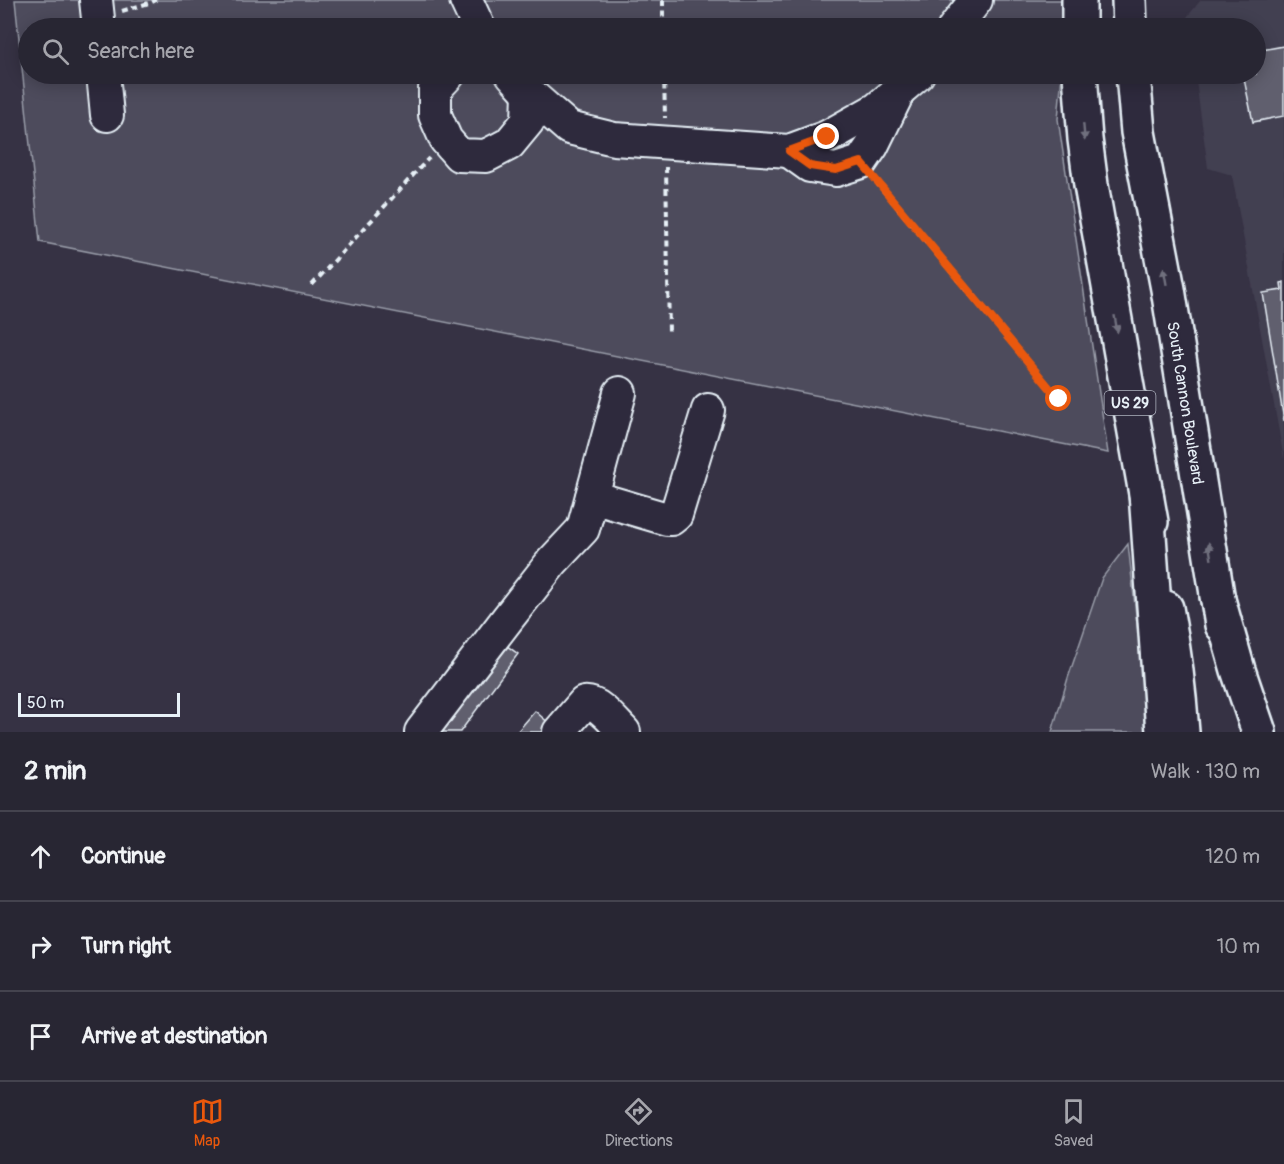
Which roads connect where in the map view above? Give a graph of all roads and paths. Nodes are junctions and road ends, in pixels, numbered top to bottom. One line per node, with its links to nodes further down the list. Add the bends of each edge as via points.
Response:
1 (156, 0): 8 (path)
2 (459, 0): 9 (lane)
3 (466, 0): 10 (lane)
4 (663, 0): 11 (path)
5 (976, 0): 12 (lane)
6 (1079, 0): 13 (main road)
7 (1129, 0): 14 (main road)
8 (98, 15)
9 (460, 18)
10 (474, 18)
11 (663, 18)
12 (962, 18)
13 (1079, 18)
14 (1130, 18)
15 (104, 84): 24 (lane)
16 (440, 84): 25 (lane, via 435,89 435,115)
17 (521, 84): 25 (lane, via 528,121 508,144 486,156 459,155)
18 (522, 84): 26 (lane, via 569,128 615,139)
19 (664, 84): 26 (path)
20 (907, 84): 27 (lane, via 877,109 827,137)
21 (908, 84): 28 (lane)
22 (1081, 84): 34 (main road, US 29, one-way to 34, via 1091,185)
23 (1134, 84): 36 (main road, South Cannon Boulevard, one-way to 23, via 1168,289 1138,132)
24 (107, 115)
25 (446, 140): 29 (path)
26 (666, 142): 27 (lane); 30 (path)
27 (789, 151): 28 (lane, via 810,166 836,170)
28 (861, 162): 32 (path)
29 (312, 285)
30 (669, 333)
31 (620, 393): 35 (lane)
32 (1059, 399)
33 (708, 410): 35 (lane, via 676,515 671,519)
34 (1146, 493): 40 (main road); 41 (main road, US 29, via 1175,657)
35 (592, 497): 37 (lane, via 583,529 507,618)
36 (1217, 596): 42 (main road, South Cannon Boulevard, via 1233,688); 43 (main road)
37 (422, 732)
38 (559, 732): 39 (lane, via 590,702)
39 (624, 732)
40 (1163, 732)
41 (1182, 732)
42 (1246, 732)
43 (1259, 732)

